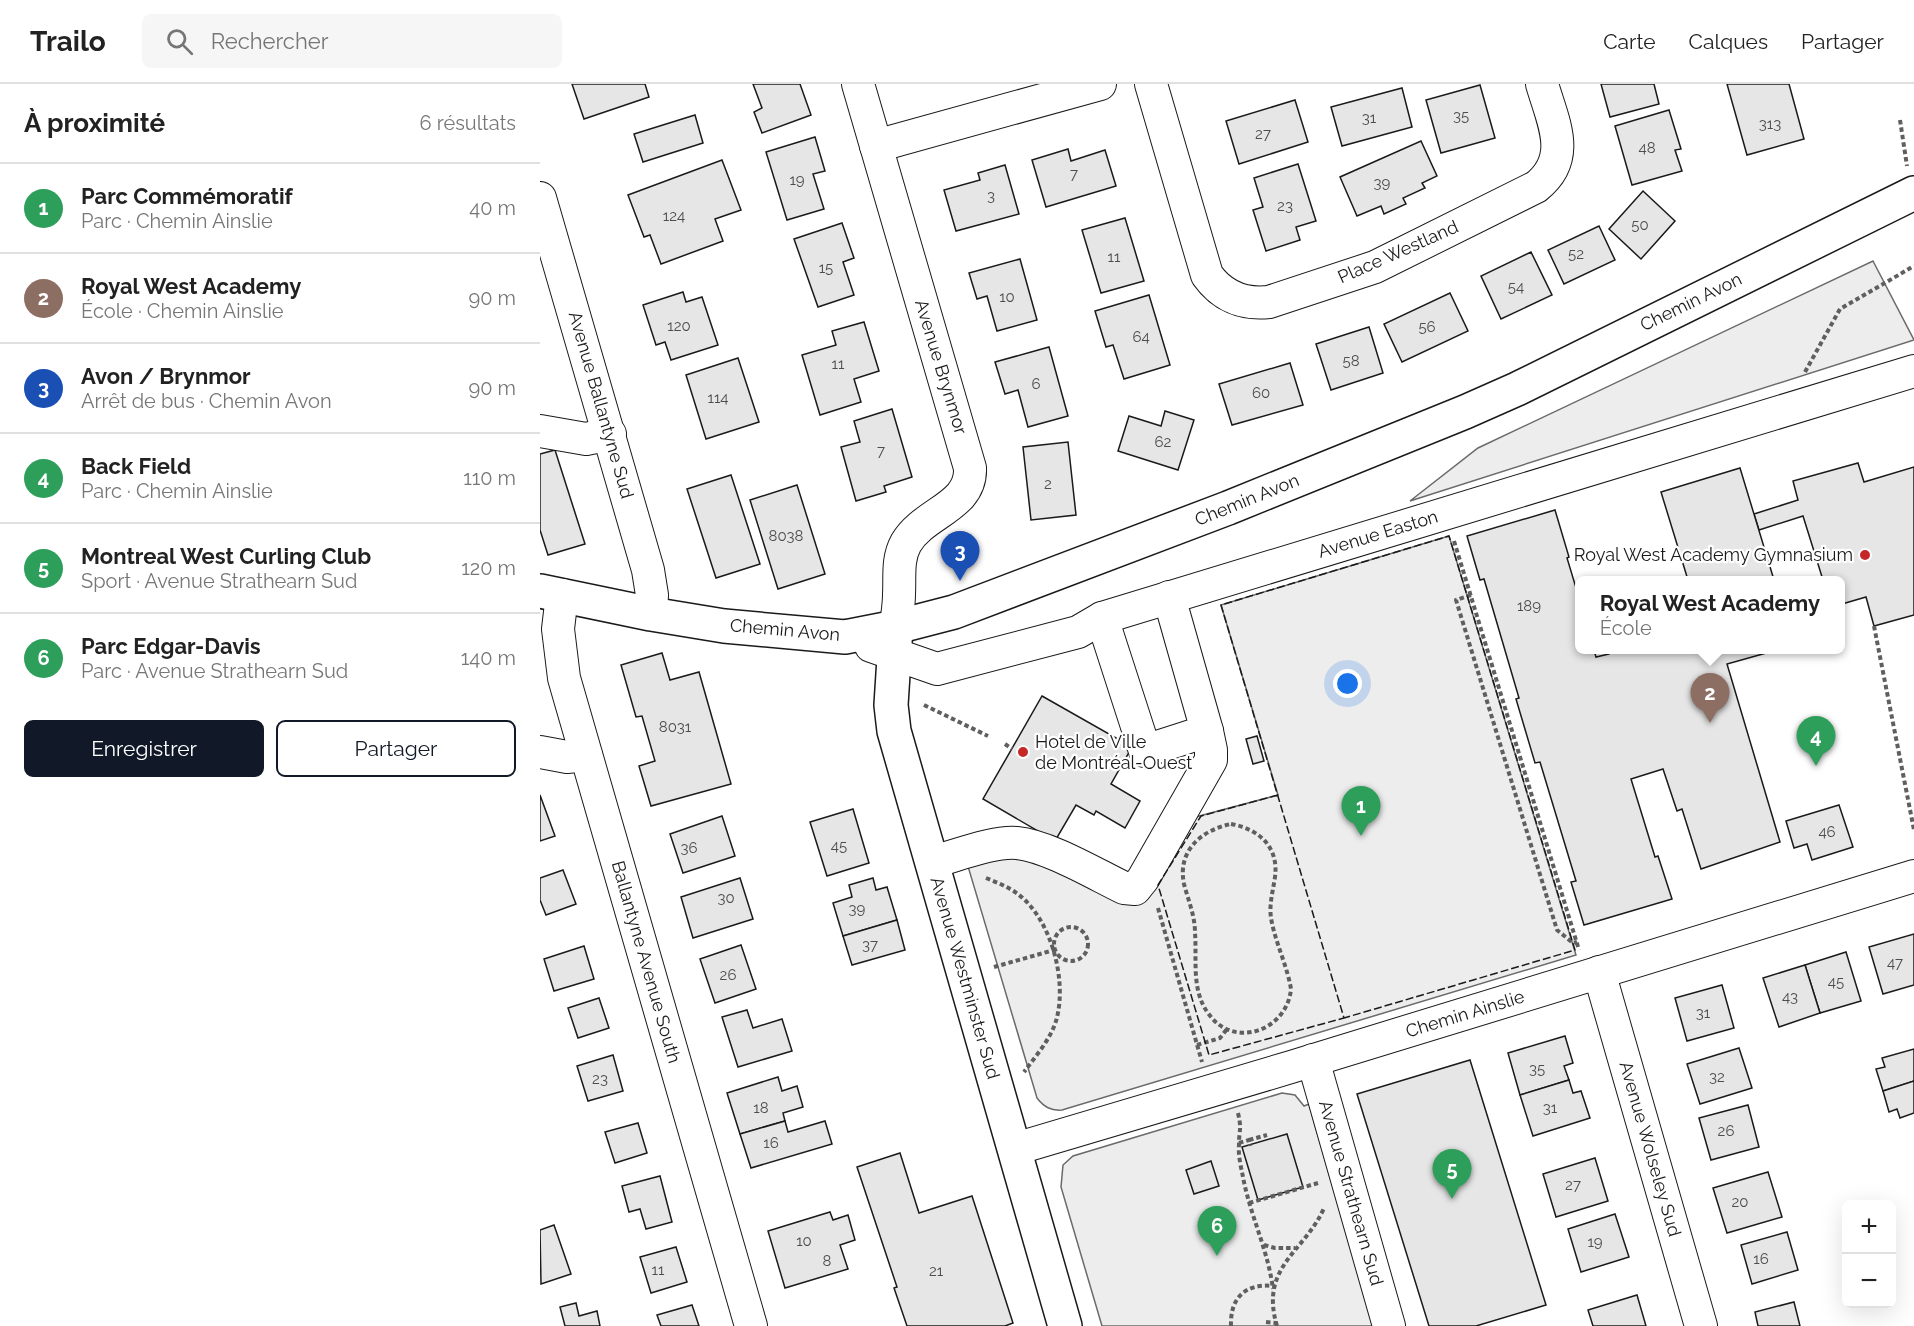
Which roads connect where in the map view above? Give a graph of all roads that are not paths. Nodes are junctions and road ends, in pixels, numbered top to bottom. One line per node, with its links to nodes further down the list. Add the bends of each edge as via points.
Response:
1 (858, 84): 5 (street, Avenue Brynmor)
2 (1100, 84): 5 (street)
3 (1151, 84): 4 (street, Place Westland, via 1208,275 1224,293 1257,303 1375,267 1544,181 1552,170 1558,140)
4 (1542, 84)
5 (876, 146): 15 (street, Avenue Brynmor, via 970,468 968,485 961,496 921,524 906,543 899,564)
6 (1914, 193): 15 (main road, Chemin Avon, via 1466,412 954,612)
7 (540, 198): 10 (street, Avenue Ballantyne Sud)
8 (1914, 371): 12 (street, Avenue Easton)
9 (540, 431): 10 (street, via 586,439)
10 (610, 434): 13 (street, Avenue Ballantyne Sud, via 650,579)
11 (551, 593): 13 (main road, Chemin Avon); 18 (street, Ballantyne Avenue South, via 564,678)
12 (1169, 597): 14 (street, Avenue Easton); 16 (street)
13 (651, 614): 15 (main road, Chemin Avon, via 724,626)
14 (1102, 618): 15 (street, Avenue Easton, via 1078,632 937,669); 16 (street, via 1145,752)
15 (896, 641): 19 (main road, Avenue Westminster Sud, via 891,705 894,731)
16 (1207, 731): 19 (street, via 1211,760 1135,889 1124,888 1052,854 1018,843)
17 (540, 752): 18 (street, via 567,757)
18 (586, 755): 24 (street, Ballantyne Avenue South)
19 (932, 862): 23 (main road, Avenue Westminster Sud)
20 (1914, 876): 21 (street, Chemin Ainslie)
21 (1590, 964): 22 (street, Chemin Ainslie); 27 (street, Avenue Wolseley Sud)
22 (1313, 1060): 23 (street, Chemin Ainslie); 26 (street, Avenue Strathearn Sud)
23 (1015, 1149): 25 (main road, Avenue Westminster Sud)
24 (751, 1326)
25 (1065, 1326)
26 (1389, 1326)
27 (1701, 1326)

